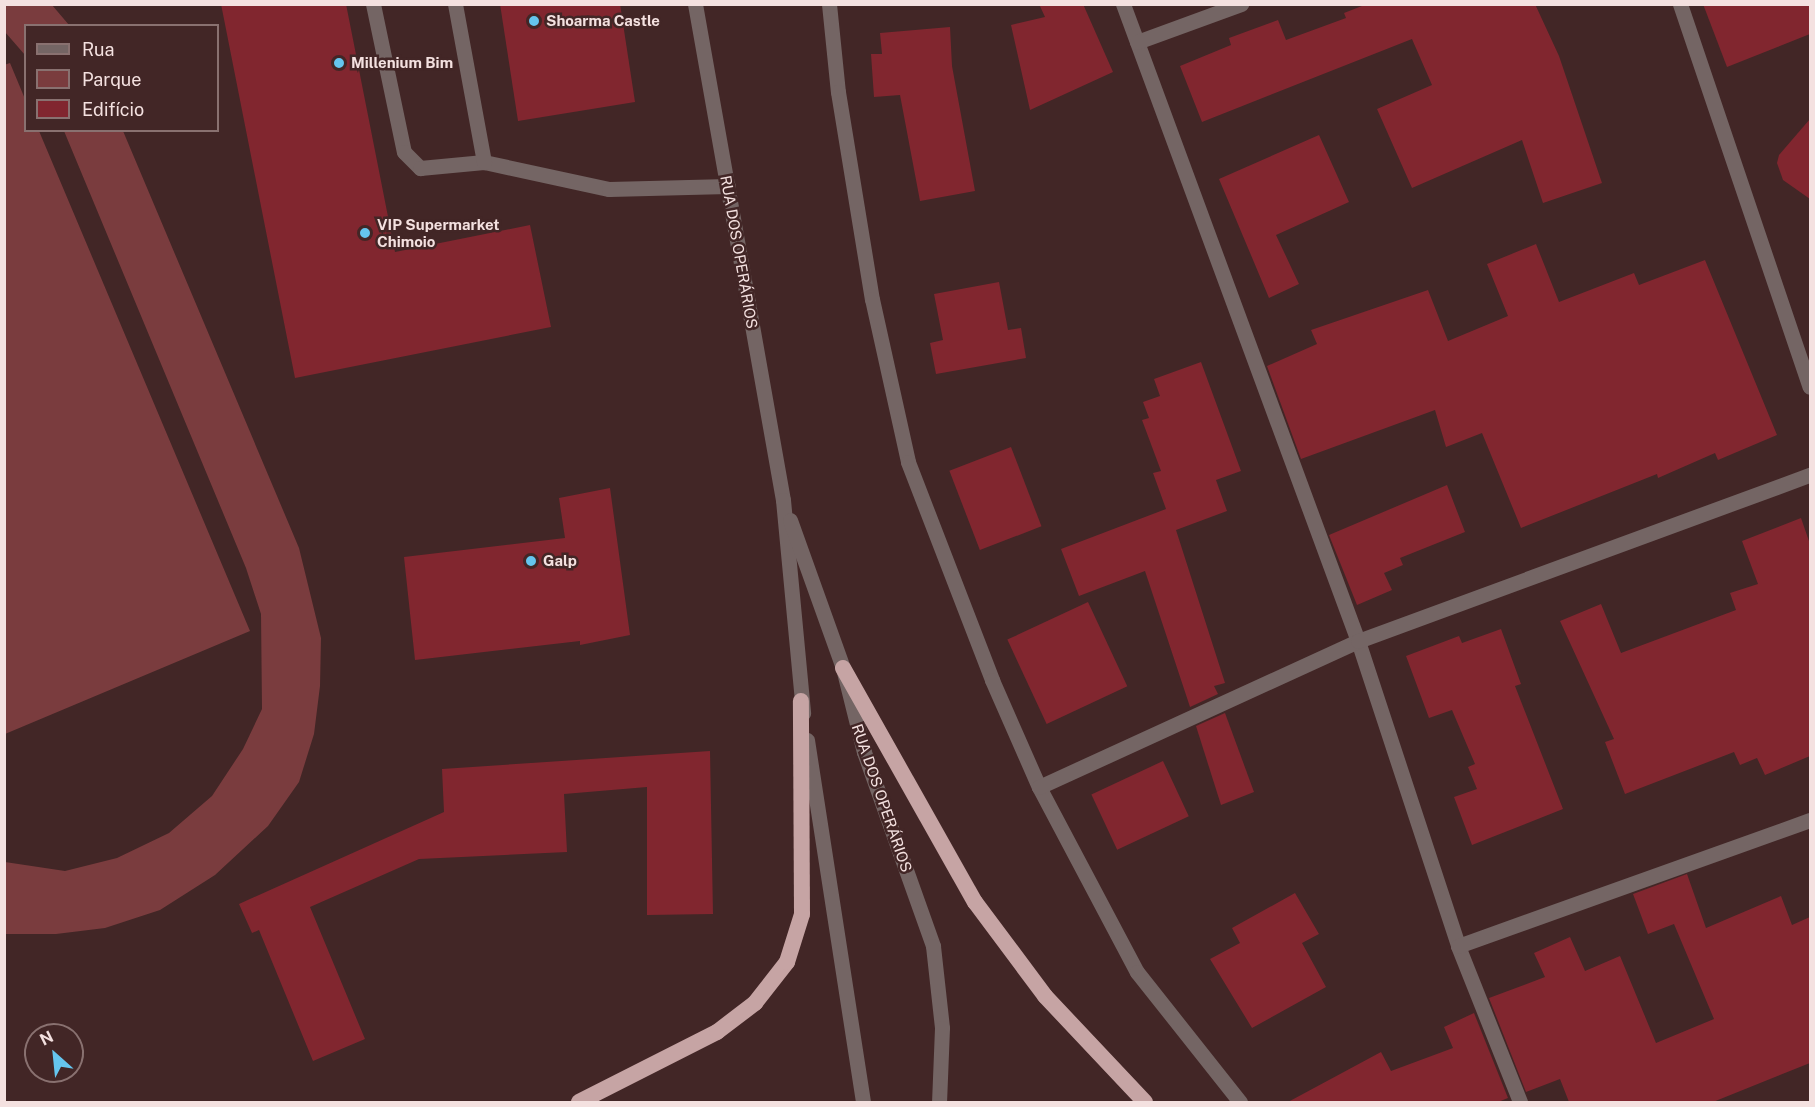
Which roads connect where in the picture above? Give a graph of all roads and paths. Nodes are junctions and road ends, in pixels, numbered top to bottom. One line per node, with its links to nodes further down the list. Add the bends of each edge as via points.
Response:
1 (373, 4): 9 (street, via 404,152 420,168)
2 (454, 4): 9 (street)
3 (695, 4): 10 (street, RUA DOS OPERÁRIOS)
4 (829, 4): 17 (street, via 838,92 872,298 908,462 992,680)
5 (1124, 4): 8 (street)
6 (1240, 4): 8 (street)
7 (1680, 4): 11 (street)
8 (1137, 42): 14 (street)
9 (484, 162): 10 (street, via 609,189)
10 (728, 186): 13 (street, RUA DOS OPERÁRIOS)
11 (1810, 387)
12 (1810, 475): 14 (street)
13 (783, 500): 15 (street, RUA DOS OPERÁRIOS); 16 (street, RUA DOS OPERÁRIOS)
14 (1358, 641): 17 (street); 19 (street)
15 (843, 668): 22 (street, RUA DOS OPERÁRIOS, via 864,752 933,946 942,1028); 23 (highway, via 975,902 1045,996)
16 (801, 701): 20 (highway, via 802,914 787,962 755,1003 717,1032); 21 (street, RUA DOS OPERÁRIOS)
17 (1039, 787): 24 (street, via 1137,972)
18 (1810, 820): 19 (street)
19 (1458, 946): 25 (street)
20 (579, 1102)
21 (863, 1102)
22 (939, 1102)
23 (1145, 1102)
24 (1240, 1102)
25 (1520, 1102)

